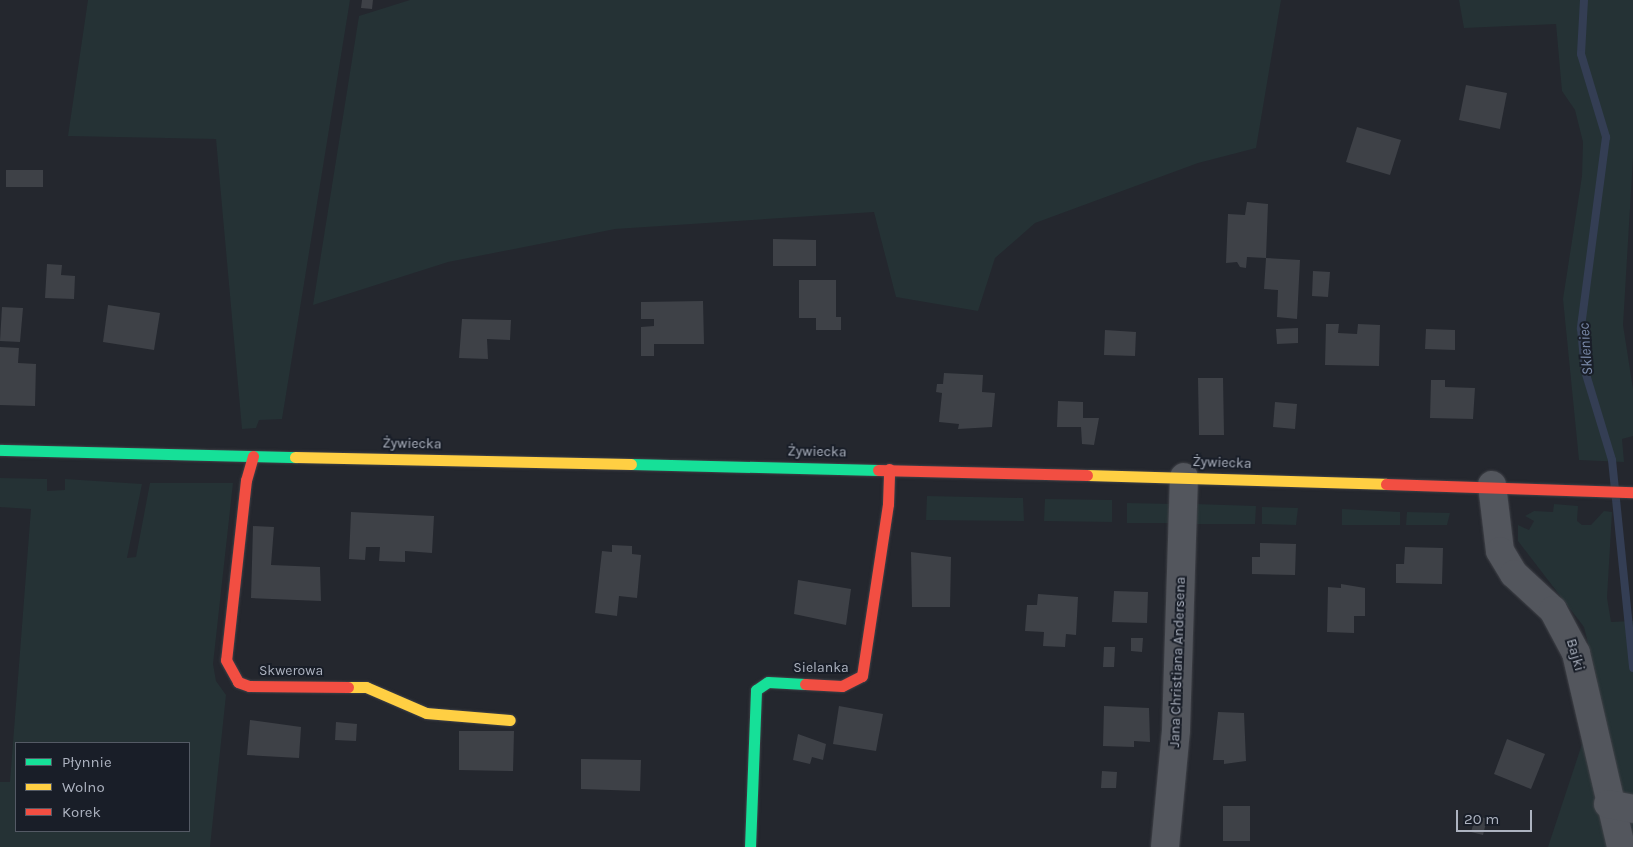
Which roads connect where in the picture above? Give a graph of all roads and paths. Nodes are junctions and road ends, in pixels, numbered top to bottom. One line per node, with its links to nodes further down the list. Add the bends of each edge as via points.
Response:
1 (0, 450): 2 (main road, Żywiecka)
2 (253, 456): 3 (main road, Żywiecka); 7 (main road, Skwerowa, via 245,486 226,660 238,682 249,686 366,687 426,713)
3 (889, 469): 4 (main road, Żywiecka); 9 (main road, Sielanka, via 888,504 862,676 842,686 768,682 756,690)
4 (1184, 476): 5 (main road, Żywiecka); 10 (street, Jana Christiana Andersena, via 1176,730)
5 (1492, 485): 6 (main road, Żywiecka); 8 (street, Bajki, via 1500,551 1514,574 1553,610 1576,653)
6 (1633, 492)
7 (510, 720)
8 (1620, 806): 11 (street, Bajki)
9 (750, 847)
10 (1165, 847)
11 (1621, 847)

